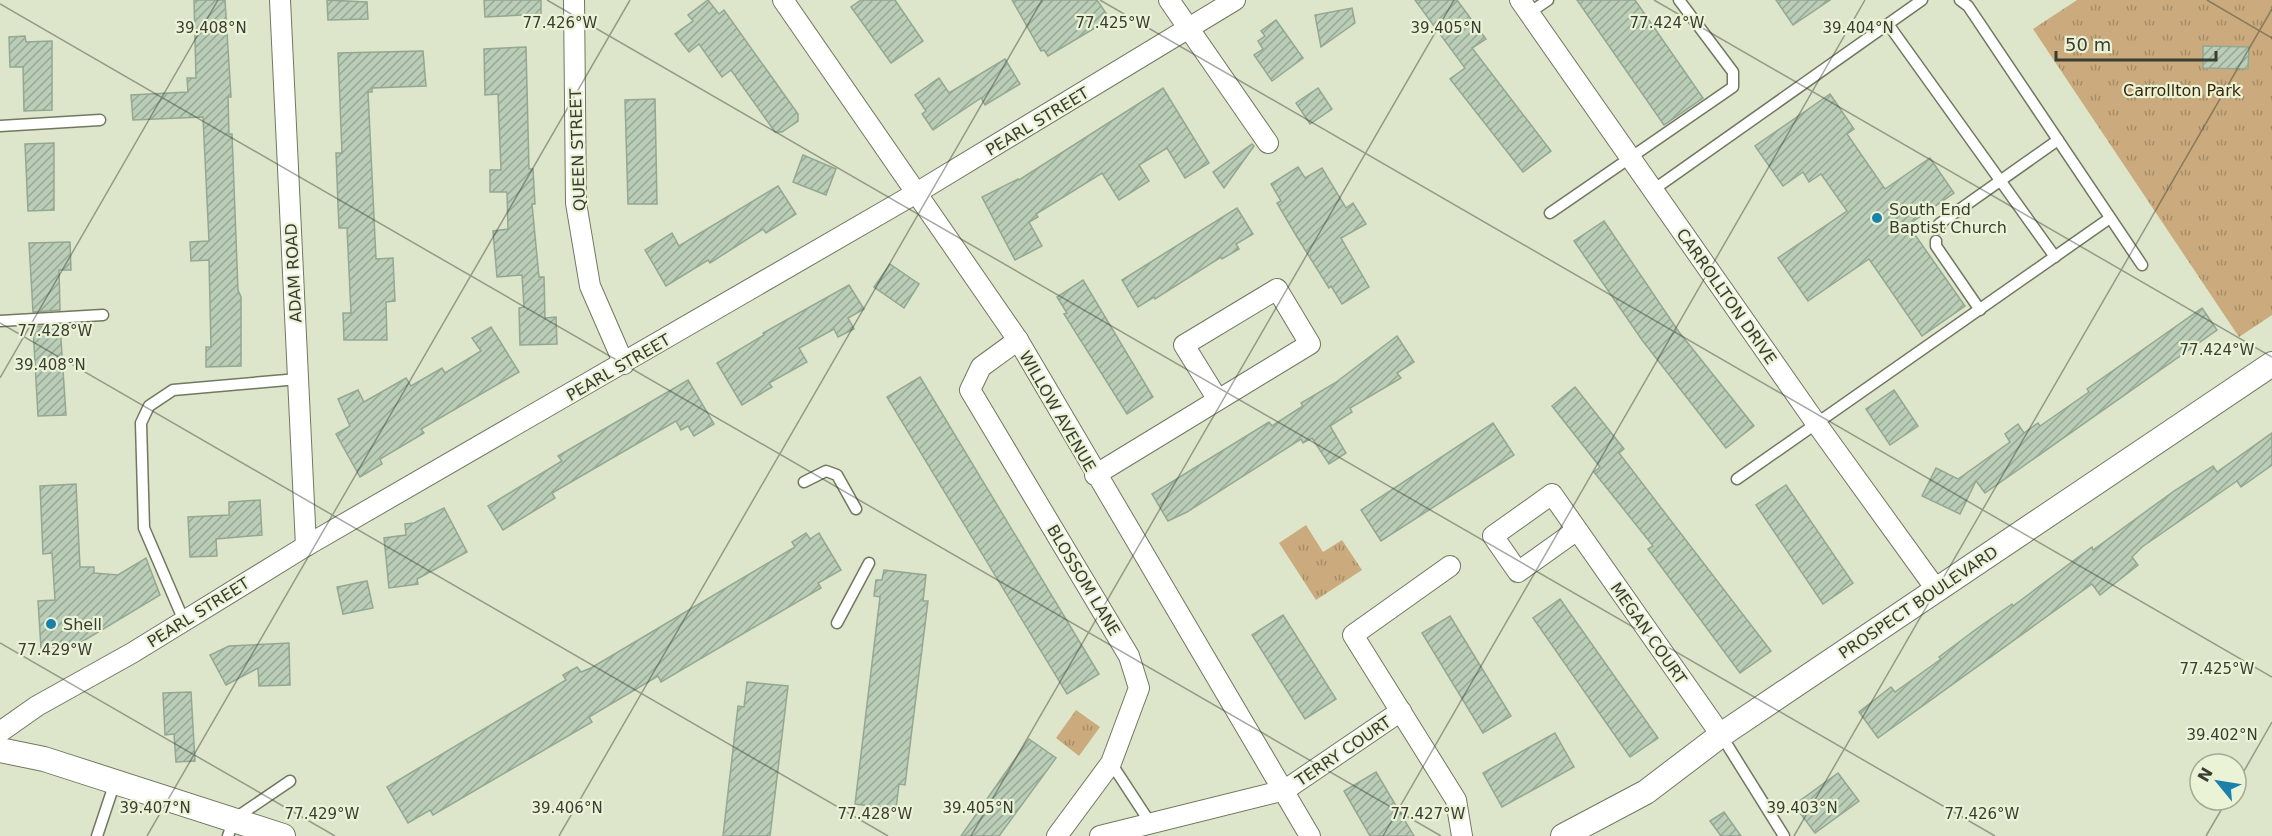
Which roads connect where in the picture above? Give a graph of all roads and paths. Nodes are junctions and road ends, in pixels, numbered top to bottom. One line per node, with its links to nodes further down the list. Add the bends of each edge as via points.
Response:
1 (280, 0): 33 (street, ADAM ROAD)
2 (574, 0): 31 (street, QUEEN STREET, via 576,203 590,286)
3 (783, 0): 20 (street, WILLOW AVENUE)
4 (1169, 0): 12 (street)
5 (1235, 0): 12 (street, PEARL STREET)
6 (1548, 0): 10 (lane)
7 (1679, 0): 17 (lane, via 1733,72 1733,87)
8 (1922, 0): 11 (lane)
9 (1960, 0): 15 (lane, via 1968,6)
10 (1525, 7): 17 (street, CARROLLTON DRIVE)
11 (1888, 24): 18 (lane); 19 (lane)
12 (1190, 29): 16 (street); 20 (street, PEARL STREET)
13 (100, 120): 14 (lane)
14 (0, 126)
15 (2058, 140): 18 (lane); 22 (lane)
16 (1268, 143)
17 (1629, 158): 19 (street, CARROLLTON DRIVE); 21 (lane)
18 (2001, 181): 23 (lane, via 1939,224); 25 (lane)
19 (1653, 190): 35 (street, CARROLLTON DRIVE)
20 (918, 192): 30 (street, WILLOW AVENUE); 31 (street, PEARL STREET)
21 (1550, 213)
22 (2110, 218): 25 (lane); 26 (lane)
23 (1939, 228)
24 (1936, 241): 27 (lane, via 1935,246)
25 (2055, 256): 27 (lane)
26 (2142, 265)
27 (1980, 310): 35 (lane)
28 (103, 315): 29 (lane)
29 (0, 321)
30 (1018, 340): 36 (street, WILLOW AVENUE); 51 (street, BLOSSOM LANE, via 981,367 970,390 1129,656 1138,688)
31 (624, 364): 41 (street, PEARL STREET)
32 (2272, 364): 44 (street, PROSPECT BOULEVARD)
33 (298, 379): 41 (street, ADAM ROAD); 45 (lane, via 173,390 149,406 141,423 144,528)
34 (1218, 400): 34 (street, via 1310,344 1277,289 1184,345); 36 (street)
35 (1816, 423): 37 (lane); 44 (street, CARROLLTON DRIVE)
36 (1095, 475): 54 (street, WILLOW AVENUE)
37 (1737, 479)
38 (804, 482): 39 (lane, via 826,471 837,475)
39 (856, 509)
40 (1577, 530): 49 (street, MEGAN COURT)
41 (306, 546): 45 (street, PEARL STREET)
42 (869, 562): 46 (lane)
43 (1450, 566): 47 (street, TERRY COURT, via 1353,634)
44 (1936, 590): 49 (street, PROSPECT BOULEVARD)
45 (183, 621): 48 (street, PEARL STREET, via 37,706)
46 (837, 623)
47 (1401, 711): 54 (street, TERRY COURT); 62 (street, TERRY COURT, via 1456,800)
48 (0, 732)
49 (1721, 735): 63 (street, PROSPECT BOULEVARD, via 1646,792); 64 (lane)
50 (0, 750): 53 (street, via 44,759)
51 (1111, 763): 55 (lane); 59 (street, BLOSSOM LANE)
52 (290, 781): 56 (lane)
53 (115, 782): 56 (street); 57 (lane)
54 (1285, 790): 55 (street); 61 (street, WILLOW AVENUE)
55 (1151, 824): 60 (street)
56 (231, 828): 58 (street)
57 (97, 836)
58 (283, 836)
59 (1057, 836)
60 (1100, 836)
61 (1310, 836)
62 (1462, 836)
63 (1563, 836)
64 (1784, 836)

